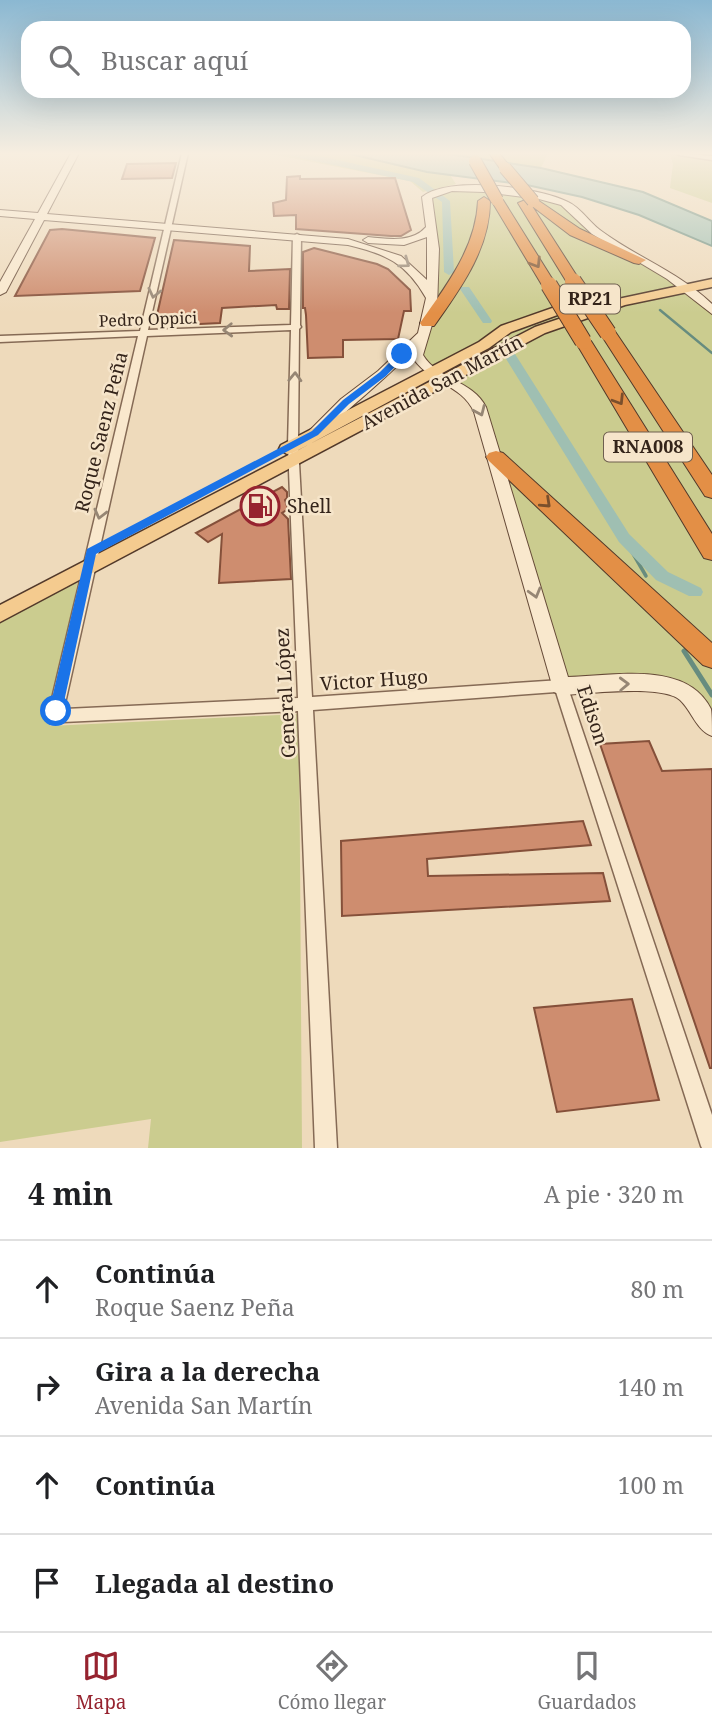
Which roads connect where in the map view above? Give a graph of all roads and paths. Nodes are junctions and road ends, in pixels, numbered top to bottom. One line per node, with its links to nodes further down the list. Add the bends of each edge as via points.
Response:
1 (46, 207): 10 (main road)
2 (173, 207): 11 (street, Roque Saenz Peña)
3 (426, 207): 12 (main road)
4 (488, 207): 16 (highway, RNA008, via 482,233)
5 (494, 207): 34 (highway, RNA008, one-way to 34, bridge, via 549,285)
6 (531, 207): 33 (highway, RNA008, bridge, via 573,281)
7 (536, 207): 15 (highway, via 575,232)
8 (570, 207): 15 (main road, via 593,230)
9 (0, 213): 10 (main road)
10 (41, 216): 11 (main road); 21 (main road)
11 (169, 226): 13 (main road); 26 (street, Roque Saenz Peña, one-way to 26)
12 (432, 226): 14 (main road, via 425,235 405,241); 22 (main road)
13 (297, 236): 14 (main road); 24 (street, General López)
14 (319, 238): 22 (main road, one-way to 22, via 396,256 425,281)
15 (639, 260): 18 (main road)
16 (464, 265): 20 (highway, RNA008)
17 (712, 274): 18 (main road, Avenida San Martín)
18 (682, 283): 19 (main road, Avenida San Martín); 23 (main road); 28 (main road, Avenida San Martín / RP21, via 599,296 541,314); 29 (main road, Avenida San Martín / RP21, via 540,330)
19 (712, 283)
20 (452, 286): 25 (highway, RNA008)
21 (0, 292)
22 (430, 296): 25 (main road)
23 (712, 310)
24 (297, 327): 26 (street, Pedro Oppici, one-way to 26); 31 (street, General López, one-way to 24)
25 (426, 327): 28 (main road, via 417,355); 30 (main road, via 383,374)
26 (145, 334): 27 (street, Pedro Oppici); 35 (street, Roque Saenz Peña, one-way to 35)
27 (0, 339)
28 (430, 372): 29 (main road, Edison); 30 (main road, Avenida San Martín / RP21)
29 (444, 381): 31 (main road, Avenida San Martín / RP21); 32 (main road, Edison, one-way to 32, via 473,397)
30 (315, 433): 31 (main road, Avenida San Martín / RP21)
31 (294, 452): 35 (main road, Avenida San Martín / RP21); 40 (street, General López)
32 (496, 457): 38 (highway, one-way to 38); 39 (main road, Edison, one-way to 39)
33 (712, 491)
34 (712, 552)
35 (89, 560): 36 (main road, Avenida San Martín / RP21); 37 (main road, Avenida San Martín / RP21); 41 (street, Roque Saenz Peña, via 56,711)
36 (0, 600)
37 (0, 614)
38 (712, 658)
39 (561, 686): 40 (street, Victor Hugo); 42 (main road, one-way to 42, via 657,683 686,692); 43 (street, Edison)
40 (307, 704): 41 (street, Victor Hugo); 44 (street, General López)
41 (63, 716)
42 (712, 727)
43 (712, 1146)
44 (326, 1148)

